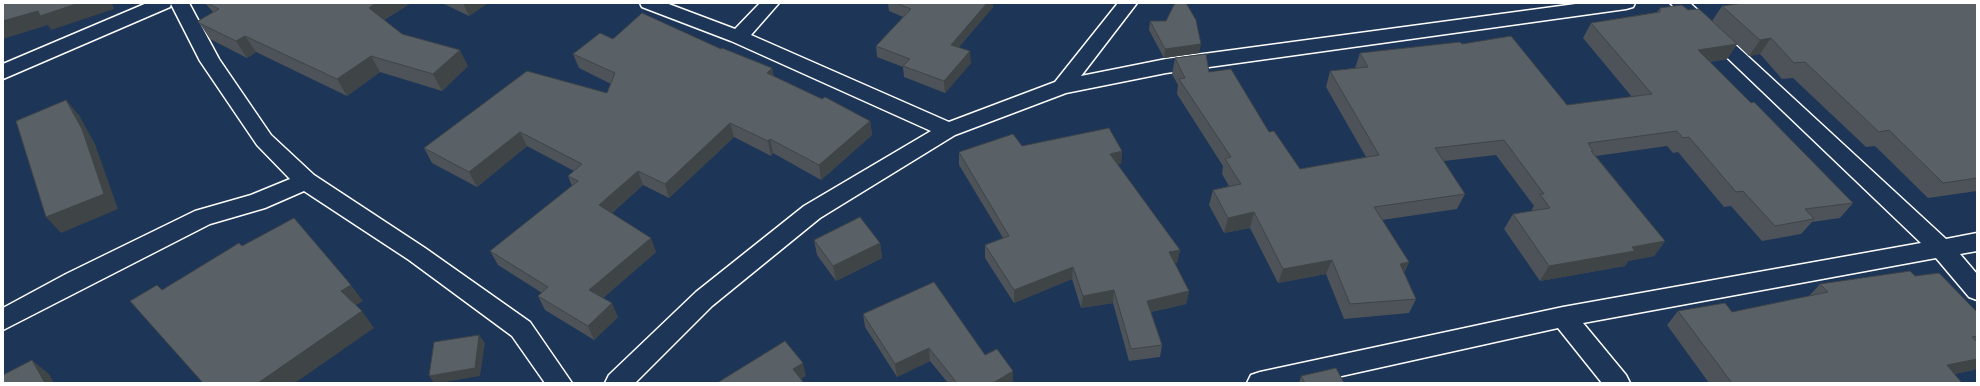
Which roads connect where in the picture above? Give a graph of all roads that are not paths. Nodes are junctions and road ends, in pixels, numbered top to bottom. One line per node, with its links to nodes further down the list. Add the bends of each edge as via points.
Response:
1 (163, 3): 9 (street)
2 (180, 3): 12 (street, via 210,61 264,140)
3 (649, 3): 8 (street)
4 (770, 3): 8 (street)
5 (1128, 3): 10 (street)
6 (1626, 3): 10 (street, via 1166,66)
7 (1679, 3): 14 (street)
8 (738, 37): 11 (street)
9 (3, 72)
10 (1062, 88): 11 (street)
11 (948, 130): 19 (street, via 812,212 704,299)
12 (306, 181): 17 (street, via 257,202 203,217 74,280); 18 (street, via 417,254 521,329)
13 (1977, 242): 14 (street)
14 (1942, 249): 15 (street); 16 (street)
15 (1977, 290)
16 (1563, 317): 20 (street); 21 (street)
17 (3, 320)
18 (559, 383)
19 (618, 383)
20 (1260, 383)
21 (1617, 383)

